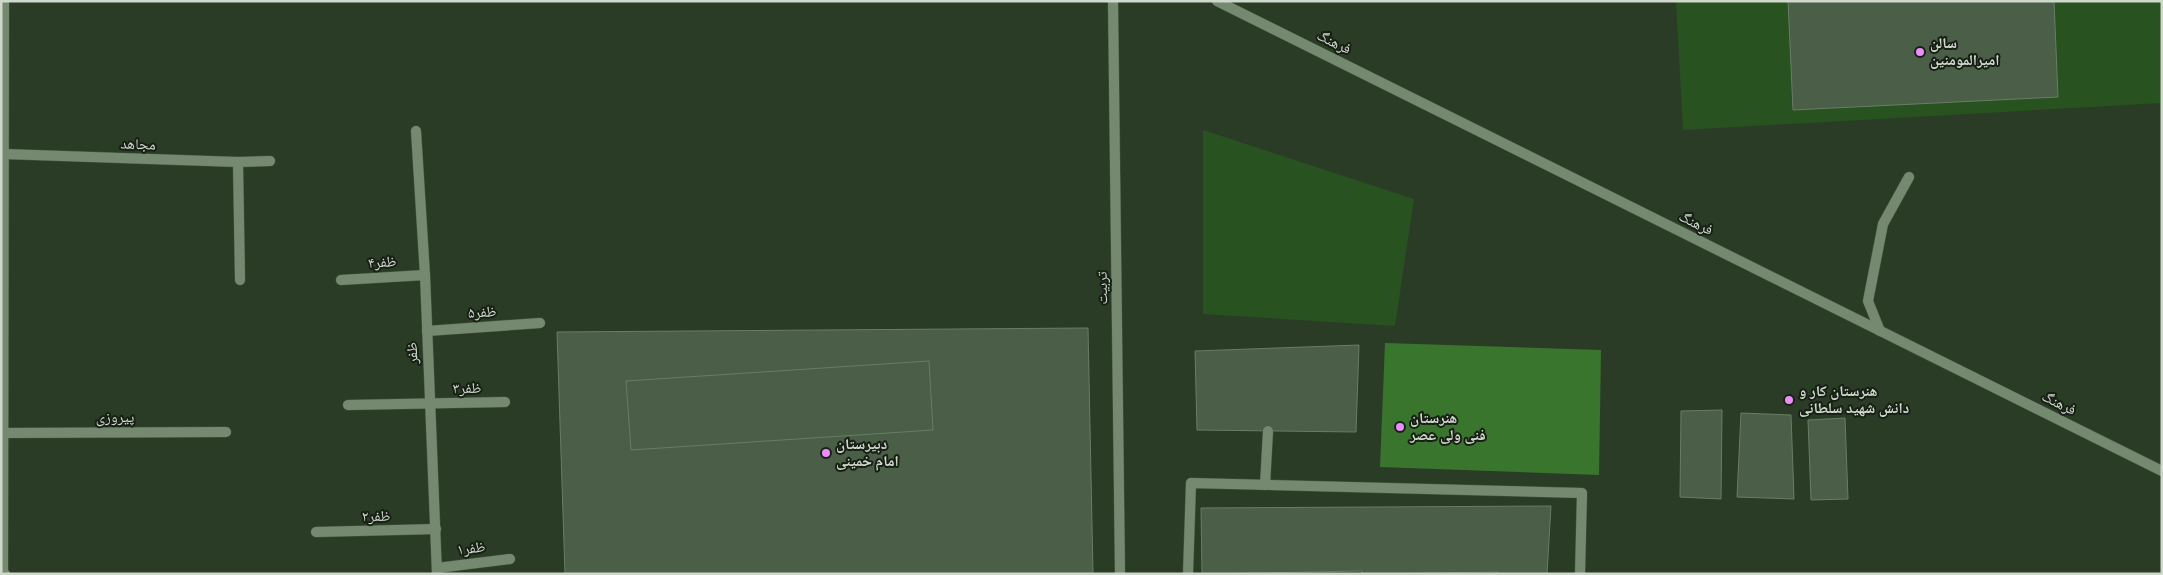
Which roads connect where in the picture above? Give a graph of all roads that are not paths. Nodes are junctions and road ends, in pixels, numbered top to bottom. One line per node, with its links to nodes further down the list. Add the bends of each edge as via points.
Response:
1 (4, 1): 5 (street)
2 (1113, 1): 28 (street, تربیت)
3 (1217, 1): 14 (street, فرهنگ)
4 (416, 131): 9 (street, ظفر)
5 (4, 154): 7 (street, مجاهد); 20 (street)
6 (270, 161): 7 (street, مجاهد)
7 (238, 162): 10 (street)
8 (1909, 176): 14 (street, via 1883,224 1869,292 1868,301)
9 (425, 275): 11 (street, ظفر۴); 13 (street, ظفر)
10 (240, 280)
11 (341, 280)
12 (540, 323): 13 (street, ظفر۵)
13 (427, 331): 16 (street, ظفر)
14 (1880, 331): 21 (street, فرهنگ)
15 (506, 402): 16 (street, ظفر۳)
16 (429, 404): 17 (street, ظفر۳); 23 (street, ظفر)
17 (348, 405)
18 (1268, 431): 22 (street)
19 (226, 432): 20 (street, پیروزی)
20 (3, 433): 27 (street)
21 (2162, 471)
22 (1265, 485): 29 (street, via 1191,483); 30 (street, via 1582,493)
23 (436, 529): 24 (street, ظفر۲); 26 (street, ظفر)
24 (316, 532)
25 (510, 558): 26 (street, ظفر۱)
26 (437, 571)
27 (3, 573)
28 (1120, 574)
29 (1188, 574)
30 (1580, 574)

